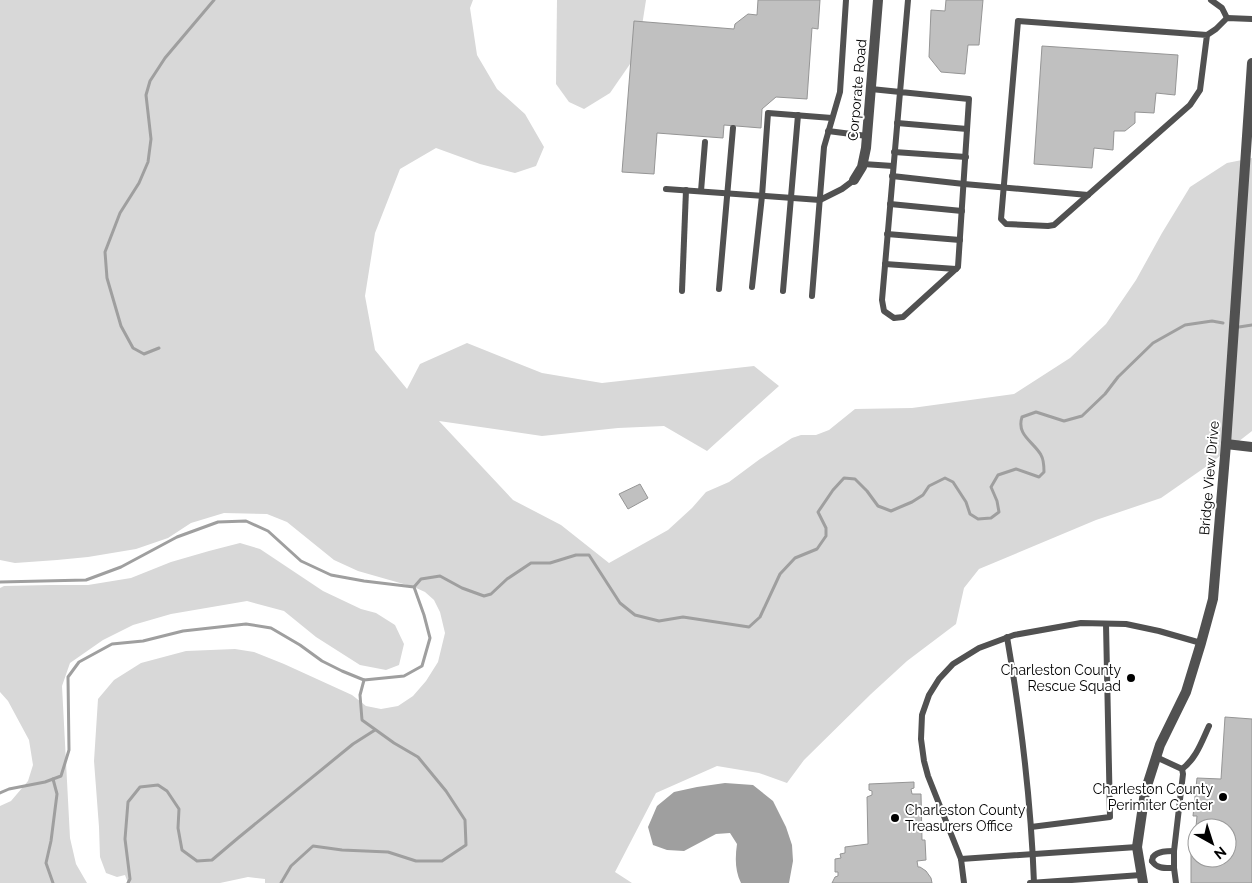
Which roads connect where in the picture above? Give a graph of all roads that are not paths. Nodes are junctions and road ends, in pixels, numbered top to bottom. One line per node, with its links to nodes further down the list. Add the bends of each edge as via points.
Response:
1 (846, 0): 12 (lane, via 840,92)
2 (878, 0): 9 (street, Corporate Road)
3 (908, 0): 10 (lane)
4 (1211, 0): 5 (lane, via 1222,8)
5 (1227, 18): 6 (lane); 7 (lane)
6 (1252, 19)
7 (1207, 35): 26 (lane, via 1018,21); 31 (lane, via 1200,90 1190,105)
8 (1252, 63): 46 (street, Bridge View Drive)
9 (871, 89): 10 (lane); 17 (street, Corporate Road)
10 (900, 93): 13 (lane); 15 (lane, via 970,99)
11 (798, 115): 12 (lane); 32 (lane, via 768,113); 33 (lane)
12 (832, 118): 16 (lane)
13 (897, 123): 15 (lane); 19 (lane)
14 (733, 128): 30 (lane)
15 (968, 129): 20 (lane)
16 (828, 132): 17 (lane); 34 (lane)
17 (867, 136): 21 (street, Corporate Road)
18 (705, 142): 29 (lane)
19 (894, 152): 20 (lane); 22 (lane)
20 (966, 157): 25 (lane)
21 (863, 164): 22 (lane); 24 (street, Corporate Road)
22 (893, 166): 23 (lane)
23 (892, 176): 25 (lane); 35 (lane)
24 (854, 180): 34 (lane)
25 (964, 184): 26 (lane); 36 (lane)
26 (1003, 187): 31 (lane); 31 (lane, via 1001,219 1006,224 1054,225)
27 (666, 189): 28 (lane)
28 (686, 190): 29 (lane); 43 (lane)
29 (701, 191): 30 (lane)
30 (726, 193): 32 (lane); 42 (lane)
31 (1088, 195)
32 (762, 196): 33 (lane); 41 (lane)
33 (792, 198): 34 (lane); 44 (lane)
34 (820, 200): 45 (lane)
35 (890, 204): 36 (lane); 37 (lane)
36 (962, 211): 38 (lane)
37 (887, 234): 38 (lane); 39 (lane)
38 (960, 240): 40 (lane)
39 (885, 264): 40 (lane); 40 (lane, via 882,300 884,311 894,318 903,318)
40 (956, 269)
41 (752, 287)
42 (719, 289)
43 (682, 291)
44 (783, 291)
45 (812, 296)
46 (1226, 444): 47 (street); 50 (street, Bridge View Drive, via 1213,599)
47 (1252, 446)
48 (1106, 624): 49 (lane, via 1081,624); 50 (lane, via 1126,624); 54 (lane, via 1110,817)
49 (1007, 637): 54 (lane); 58 (lane, via 979,648 953,664 929,695 922,715 921,739 928,776)
50 (1201, 643): 52 (street, Bridge View Drive, via 1186,692)
51 (1209, 726): 53 (lane, via 1189,764)
52 (1156, 757): 53 (lane); 55 (street, Bridge View Drive, via 1145,792)
53 (1182, 769): 56 (lane)
54 (1031, 827): 57 (lane)
55 (1137, 847): 57 (lane); 60 (street, Bridge View Drive)
56 (1174, 851): 59 (lane, via 1158,853); 61 (lane)
57 (1033, 854): 58 (lane); 66 (lane)
58 (961, 859): 64 (lane)
59 (1152, 861): 60 (lane); 61 (lane, via 1160,868)
60 (1139, 862): 62 (street, Bridge View Drive)
61 (1174, 868): 67 (lane)
62 (1142, 879): 63 (lane)
63 (1110, 880): 66 (lane)
64 (964, 883)
65 (1030, 883): 66 (lane)
66 (1034, 883)
67 (1176, 883)

